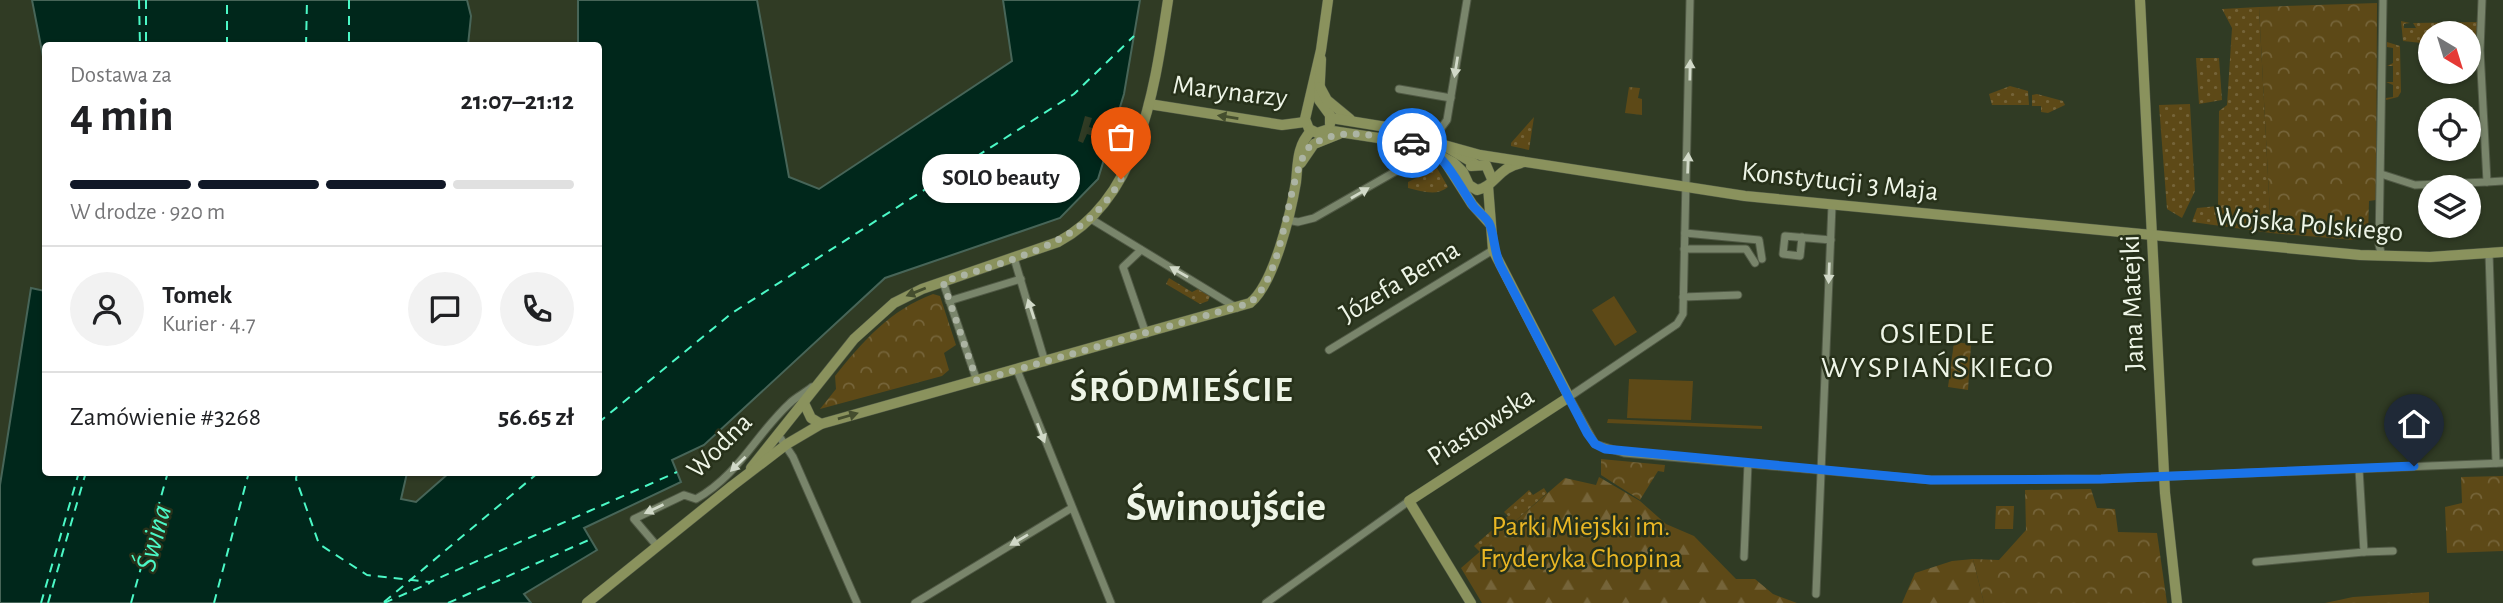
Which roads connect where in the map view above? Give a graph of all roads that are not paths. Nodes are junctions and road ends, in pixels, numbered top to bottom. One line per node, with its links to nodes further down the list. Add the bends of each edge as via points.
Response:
1 (1168, 0): 13 (street)
2 (1328, 0): 9 (street)
3 (1467, 0): 12 (street, one-way to 12)
4 (1681, 0): 8 (street)
5 (2140, 0): 41 (street, Jana Matejki)
6 (2383, 0): 28 (street)
7 (2482, 0): 33 (street)
8 (1690, 1): 35 (street, Piastowska, one-way to 8)
9 (1321, 50): 10 (street); 15 (street)
10 (1320, 87): 14 (street); 17 (street, via 1327,100)
11 (1399, 89): 12 (street)
12 (1451, 98): 21 (street, via 1444,125)
13 (1149, 104): 18 (street, Marynarzy, one-way to 13); 37 (street, via 1113,195)
14 (1323, 108): 15 (street); 16 (street)
15 (1308, 111): 18 (street)
16 (1331, 118): 17 (street); 19 (street)
17 (1352, 121): 21 (street, via 1411,129)
18 (1308, 127): 19 (street); 30 (street)
19 (1326, 130): 20 (street)
20 (1350, 133): 24 (street, via 1418,144); 30 (street, via 1314,144 1304,155)
21 (1433, 139): 22 (street)
22 (1444, 145): 23 (street); 26 (street)
23 (1501, 158): 25 (street, Konstytucji 3 Maja); 26 (street, Konstytucji 3 Maja)
24 (1444, 160): 29 (street, via 1454,163); 39 (street, via 1472,204)
25 (1525, 162): 32 (street, via 1503,168); 35 (street, Konstytucji 3 Maja)
26 (1479, 164): 29 (street, via 1467,170); 32 (street, via 1490,170)
27 (1405, 166): 38 (street, one-way to 27, via 1314,218)
28 (2381, 174): 33 (street, Wojska Polskiego, via 2415,185); 49 (street)
29 (1466, 177): 34 (street)
30 (1296, 180): 38 (street)
31 (2503, 181): 33 (street, Wojska Polskiego)
32 (1490, 182): 34 (street, via 1481,190); 39 (street)
33 (2487, 182)
34 (1471, 187): 39 (street)
35 (1688, 187): 36 (street, Konstytucji 3 Maja); 40 (street, Piastowska)
36 (1832, 205): 41 (street, Konstytucji 3 Maja); 43 (street)
37 (1091, 219): 45 (street); 50 (street, via 1058,242)
38 (1287, 220): 56 (street, via 1260,293)
39 (1489, 220): 46 (street)
40 (1685, 233): 44 (street, Piastowska); 44 (street, via 1759,240 1758,261 1746,249)
41 (2153, 234): 49 (street, Wojska Polskiego); 72 (street, Jana Matejki)
42 (1802, 237): 43 (street)
43 (1830, 240): 71 (street, one-way to 71)
44 (1684, 249): 54 (street, Piastowska)
45 (1140, 250): 56 (street, one-way to 45); 57 (street, via 1123,267)
46 (1493, 250): 58 (street, Józefa Bema); 63 (street)
47 (2503, 251): 48 (street, Wojska Polskiego)
48 (2489, 253): 49 (street, Wojska Polskiego); 69 (street)
49 (2382, 256)
50 (1014, 258): 51 (street); 52 (street)
51 (1021, 279): 55 (street); 59 (street, one-way to 51)
52 (943, 282): 55 (street); 62 (street, one-way to 62, via 907,295 881,313)
53 (1738, 295): 54 (street)
54 (1683, 297): 63 (street, Piastowska, via 1683,314 1677,324)
55 (949, 300): 61 (street)
56 (1237, 307): 57 (street)
57 (1146, 334): 59 (street)
58 (1329, 350)
59 (1045, 362): 60 (street)
60 (1017, 370): 61 (street); 75 (street, one-way to 75)
61 (977, 381): 65 (street, one-way to 61)
62 (818, 382): 64 (street); 76 (street, Wodna, one-way to 76, via 790,403 751,452 706,494 695,499 684,495 634,519)
63 (1569, 397): 68 (street, via 1587,433 1605,449); 74 (street, Piastowska)
64 (804, 403): 65 (street, via 811,418); 66 (street)
65 (821, 424): 67 (street)
66 (779, 436): 67 (street); 73 (street)
67 (787, 444): 73 (street); 83 (street)
68 (1748, 463): 71 (street); 79 (street)
69 (2500, 463): 70 (street)
70 (2358, 469): 72 (street); 78 (street)
71 (1821, 470): 72 (street, via 1931,480); 81 (street)
72 (2164, 475): 88 (street, Jana Matejki)
73 (741, 478): 76 (street)
74 (1409, 501): 86 (street, Piastowska); 87 (street)
75 (1070, 509): 84 (street, one-way to 84); 85 (street)
76 (657, 546): 82 (street)
77 (2393, 551): 78 (street)
78 (2364, 552): 80 (street)
79 (1744, 557)
80 (2256, 562)
81 (1816, 594)
82 (587, 603)
83 (857, 603)
84 (915, 603)
85 (1111, 603)
86 (1266, 603)
87 (1471, 603)
88 (2177, 603)

